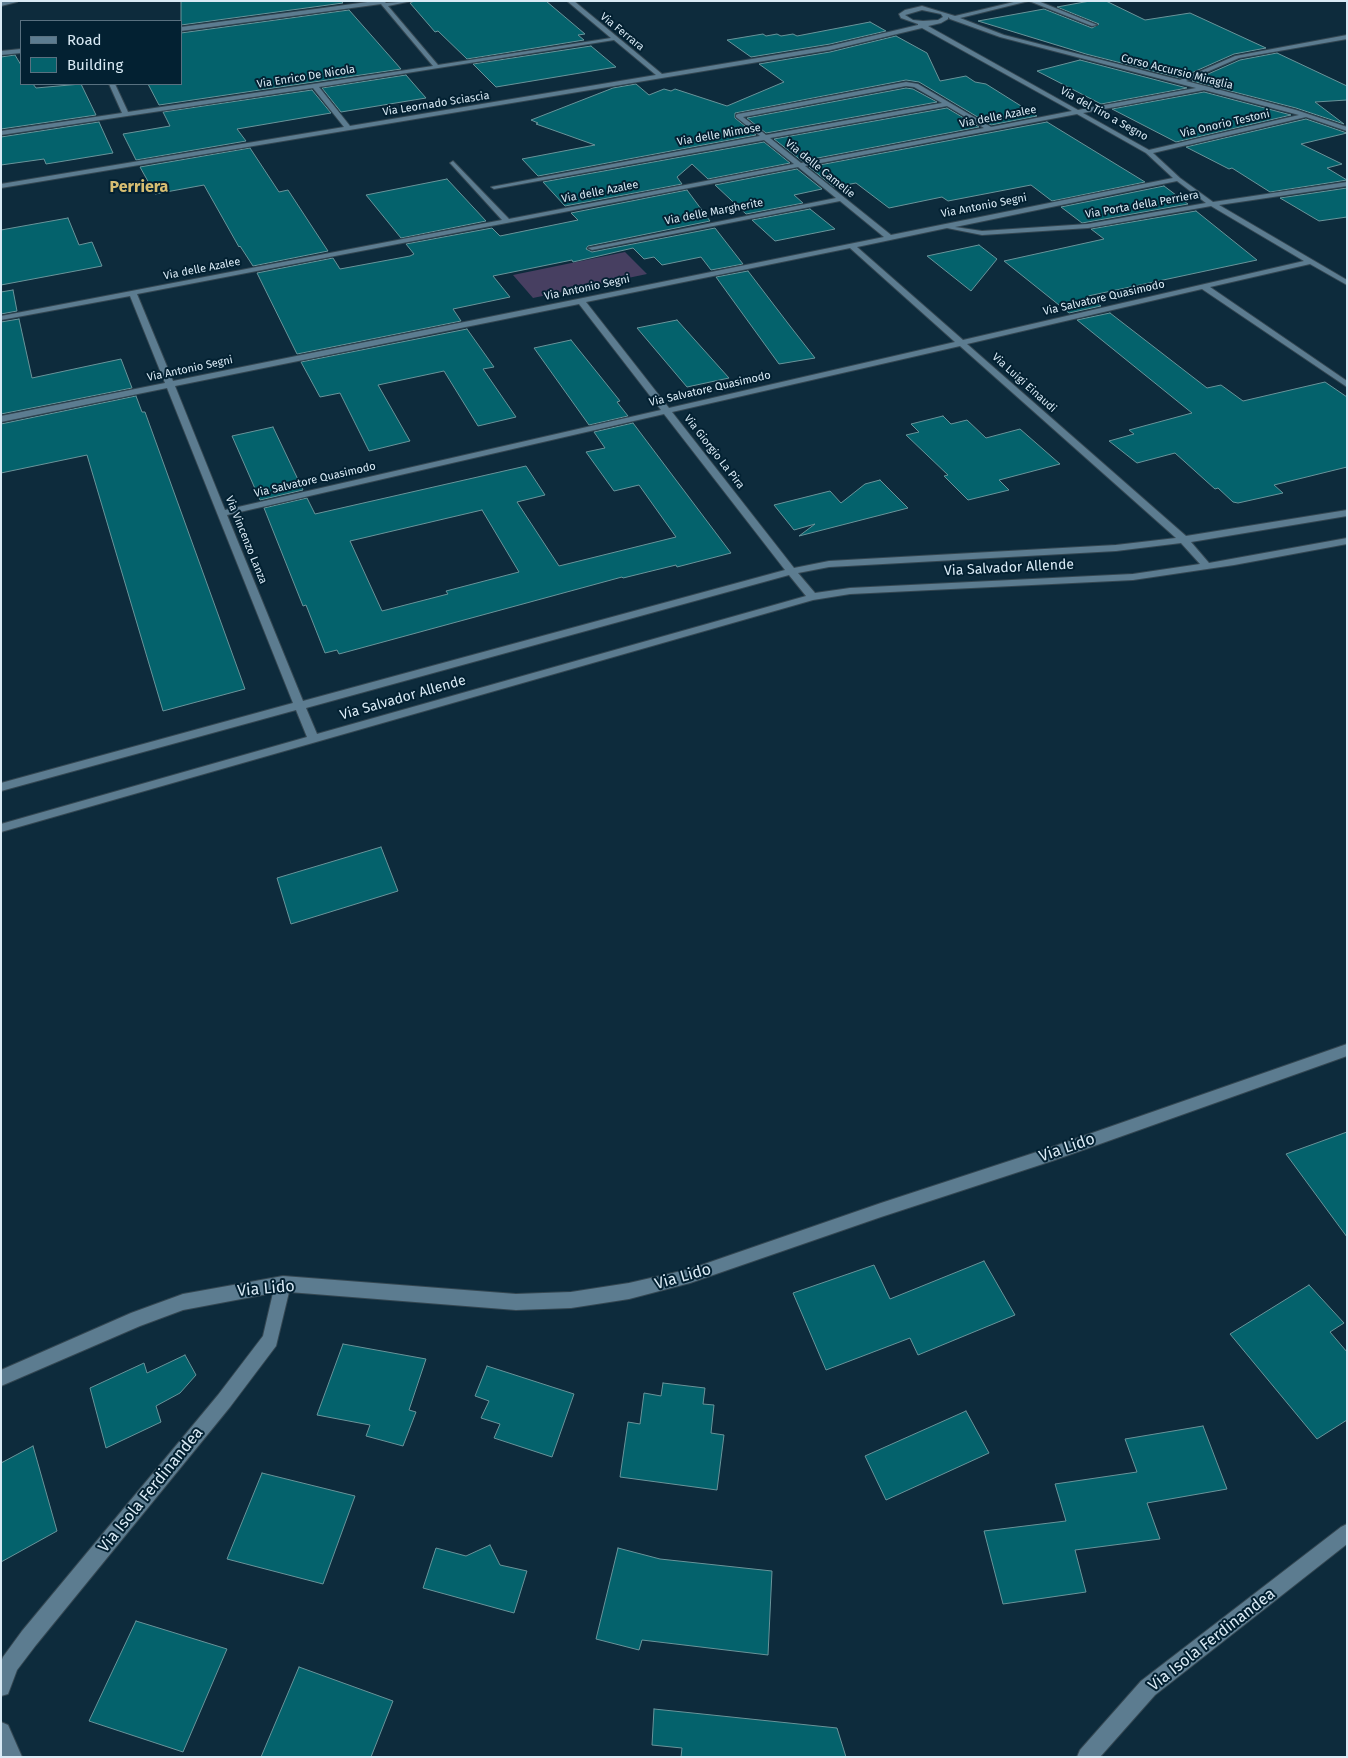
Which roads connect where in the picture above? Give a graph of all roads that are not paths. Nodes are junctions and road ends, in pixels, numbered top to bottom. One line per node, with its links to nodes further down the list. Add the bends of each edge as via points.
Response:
1 (15, 1): 8 (street)
2 (409, 1): 7 (street)
3 (570, 1): 19 (street, Via Ferrara)
4 (918, 1): 9 (street)
5 (1026, 1): 11 (street)
6 (1032, 1): 14 (street)
7 (382, 3): 16 (street); 23 (street)
8 (1, 4)
9 (934, 10): 10 (street, via 917,9); 12 (street)
10 (902, 13): 13 (street, Via del Tiro a Segno, via 904,18); 20 (street, via 891,30)
11 (954, 18): 12 (street, Corso Accursio Miraglia); 25 (street, Corso Accursio Miraglia, via 1002,36)
12 (941, 20): 13 (street); 15 (street, Via Leornado Sciascia); 17 (street, via 938,28)
13 (912, 21): 15 (street, Via del Tiro a Segno)
14 (1094, 25)
15 (924, 27): 17 (street, Via del Tiro a Segno); 20 (street, Via Leornado Sciascia)
16 (182, 29)
17 (945, 37): 30 (street, Via del Tiro a Segno)
18 (1347, 37): 25 (street, via 1237,57)
19 (613, 39): 23 (street, Via Enrico De Nicola); 24 (street, Via Ferrara)
20 (873, 39): 24 (street, Via Leornado Sciascia)
21 (20, 50): 22 (street)
22 (1, 53)
23 (437, 67): 27 (street, Via Enrico De Nicola)
24 (662, 77): 34 (street, Via Leornado Sciascia)
25 (1180, 82): 28 (street, Corso Accursio Miraglia)
26 (112, 85): 31 (street)
27 (315, 86): 31 (street, Via Enrico De Nicola); 34 (street)
28 (1203, 88): 30 (street, Via delle Azalee); 32 (street, Corso Accursio Miraglia)
29 (948, 104): 33 (street, Via delle Mimose, via 921,86 906,84); 35 (street, Via delle Mimose); 38 (street, Via delle Mimose)
30 (1078, 113): 35 (street, Via delle Azalee); 39 (street, Via del Tiro a Segno)
31 (126, 114): 37 (street, Via Enrico De Nicola)
32 (1307, 115): 36 (street, Corso Accursio Miraglia); 39 (street, Via Onorio Testoni)
33 (738, 116): 38 (street, Via delle Camelie)
34 (349, 129): 44 (street, Via Leornado Sciascia)
35 (990, 129): 41 (street, Via delle Azalee)
36 (1347, 129)
37 (1, 133)
38 (764, 137): 41 (street, Via delle Camelie); 45 (street, Via delle Mimose)
39 (1148, 152): 42 (street, Via del Tiro a Segno)
40 (453, 163): 48 (street)
41 (800, 166): 46 (street, Via delle Camelie); 48 (street, Via delle Azalee)
42 (1178, 179): 47 (street, Via del Tiro a Segno); 49 (street, Via Antonio Segni)
43 (1347, 184): 47 (street, Via Porta della Perriera)
44 (1, 186)
45 (494, 187)
46 (841, 199): 50 (street, Via delle Camelie); 52 (street, Via delle Margherite)
47 (1212, 204): 49 (street, Via Porta della Perriera, via 1088,226 982,233); 53 (street, Via del Tiro a Segno)
48 (506, 220): 56 (street, Via delle Azalee)
49 (940, 227): 50 (street, Via Antonio Segni)
50 (889, 237): 51 (street, Via Antonio Segni)
51 (852, 245): 57 (street, Via Antonio Segni); 59 (street, Via Luigi Einaudi)
52 (592, 248)
53 (1310, 262): 54 (street, Via del Tiro a Segno); 55 (street, Via Salvatore Quasimodo)
54 (1347, 283)
55 (1204, 286): 59 (street, Via Salvatore Quasimodo); 61 (street)
56 (132, 294): 58 (street, Via delle Azalee); 60 (street, Via Vincenzo Lanza)
57 (580, 300): 60 (street, Via Antonio Segni); 62 (street, Via Giorgio La Pira)
58 (1, 318)
59 (961, 342): 62 (street, Via Salvatore Quasimodo); 66 (street, Via Luigi Einaudi)
60 (169, 385): 63 (street, Via Antonio Segni); 65 (street, Via Vincenzo Lanza)
61 (1347, 385)
62 (667, 410): 65 (street, Via Salvatore Quasimodo); 69 (street, Via Giorgio La Pira)
63 (1, 419)
64 (1347, 513): 66 (street, Via Salvador Allende, via 1213,536)
65 (221, 514): 71 (street, Via Vincenzo Lanza)
66 (1182, 538): 68 (street); 69 (street, Via Salvador Allende, via 1116,548 828,564)
67 (1347, 541): 68 (street, Via Salvador Allende)
68 (1207, 566): 70 (street, Via Salvador Allende, via 1133,577 850,591)
69 (792, 571): 70 (street); 71 (street, Via Salvador Allende)
70 (812, 597): 72 (street, Via Salvador Allende)
71 (298, 705): 72 (street, Via Vincenzo Lanza); 73 (street, Via Salvador Allende)
72 (313, 739): 74 (street, Via Salvador Allende)
73 (1, 786)
74 (1, 828)
75 (1347, 1050): 76 (street, Via Lido, via 690,1276 629,1291 571,1300 516,1302)
76 (283, 1284): 77 (street, Via Lido, via 183,1302); 79 (street, Via Isola Ferdinandea, via 270,1340 224,1401 29,1638 10,1664)
77 (1, 1378)
78 (1347, 1534): 82 (street, Via Isola Ferdinandea, via 1148,1688)
79 (1, 1687)
80 (1, 1732): 81 (street)
81 (12, 1757)
82 (1087, 1757)

